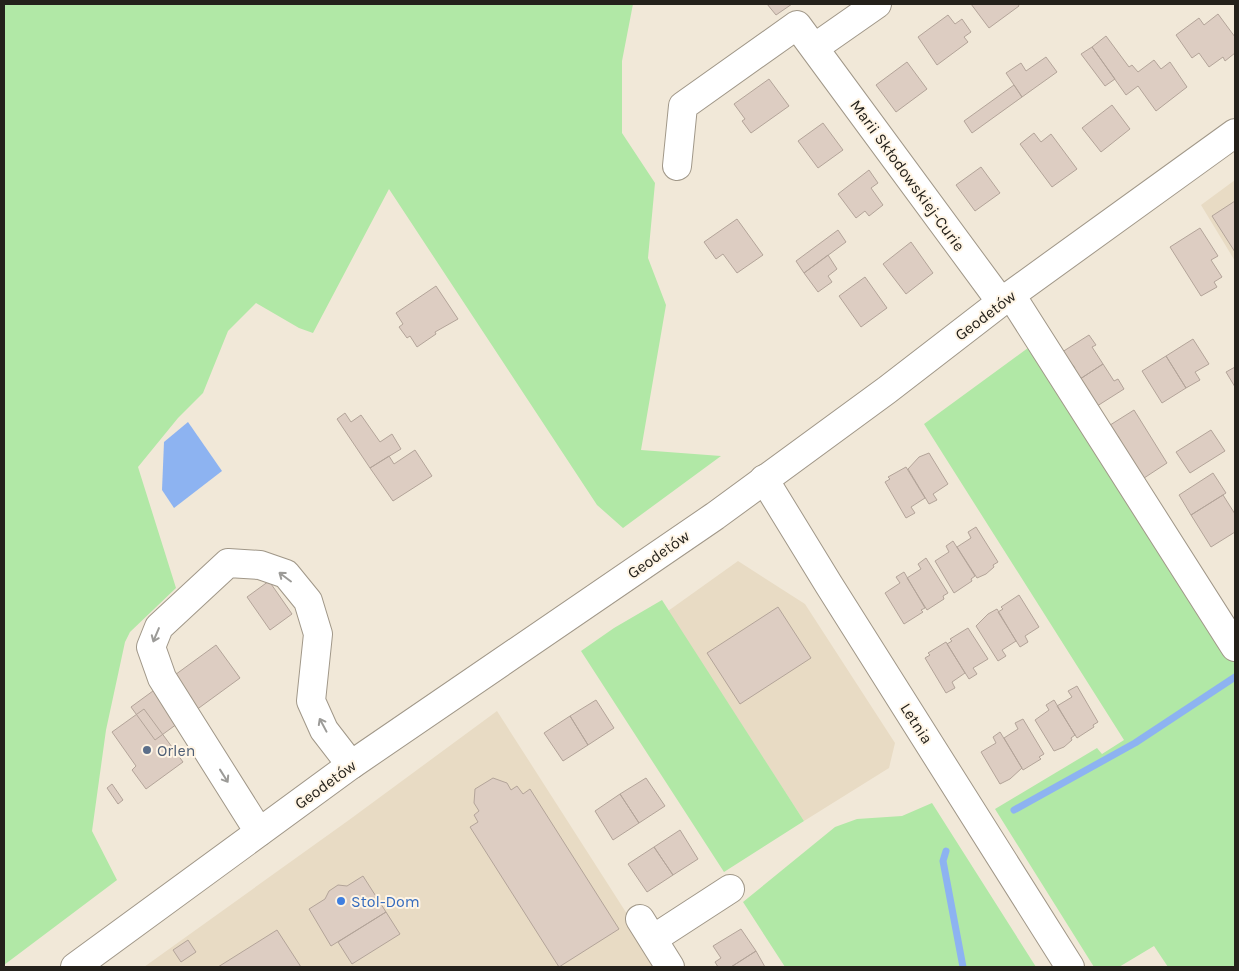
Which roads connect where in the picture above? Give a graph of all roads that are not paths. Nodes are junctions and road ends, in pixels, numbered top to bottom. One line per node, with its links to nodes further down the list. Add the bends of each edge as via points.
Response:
1 (877, 4): 2 (main road)
2 (814, 48): 4 (main road, Marii Skłodowskiej-Curie, via 797,25 683,106); 5 (main road, Marii Skłodowskiej-Curie)
3 (1235, 132): 5 (main road, Geodetów)
4 (677, 166)
5 (1006, 298): 6 (main road, Geodetów); 7 (main road, Marii Skłodowskiej-Curie)
6 (764, 479): 8 (main road, Geodetów); 13 (main road, Letnia)
7 (1235, 647)
8 (351, 765): 9 (main road, Geodetów); 9 (main road, one-way to 9, via 324,730 311,701 318,634 308,600 286,574 260,565 228,563 159,627 151,648 162,678)
9 (259, 832): 11 (main road, Geodetów)
10 (730, 889): 12 (main road, via 647,929)
11 (75, 967)
12 (670, 967)
13 (1070, 967)

